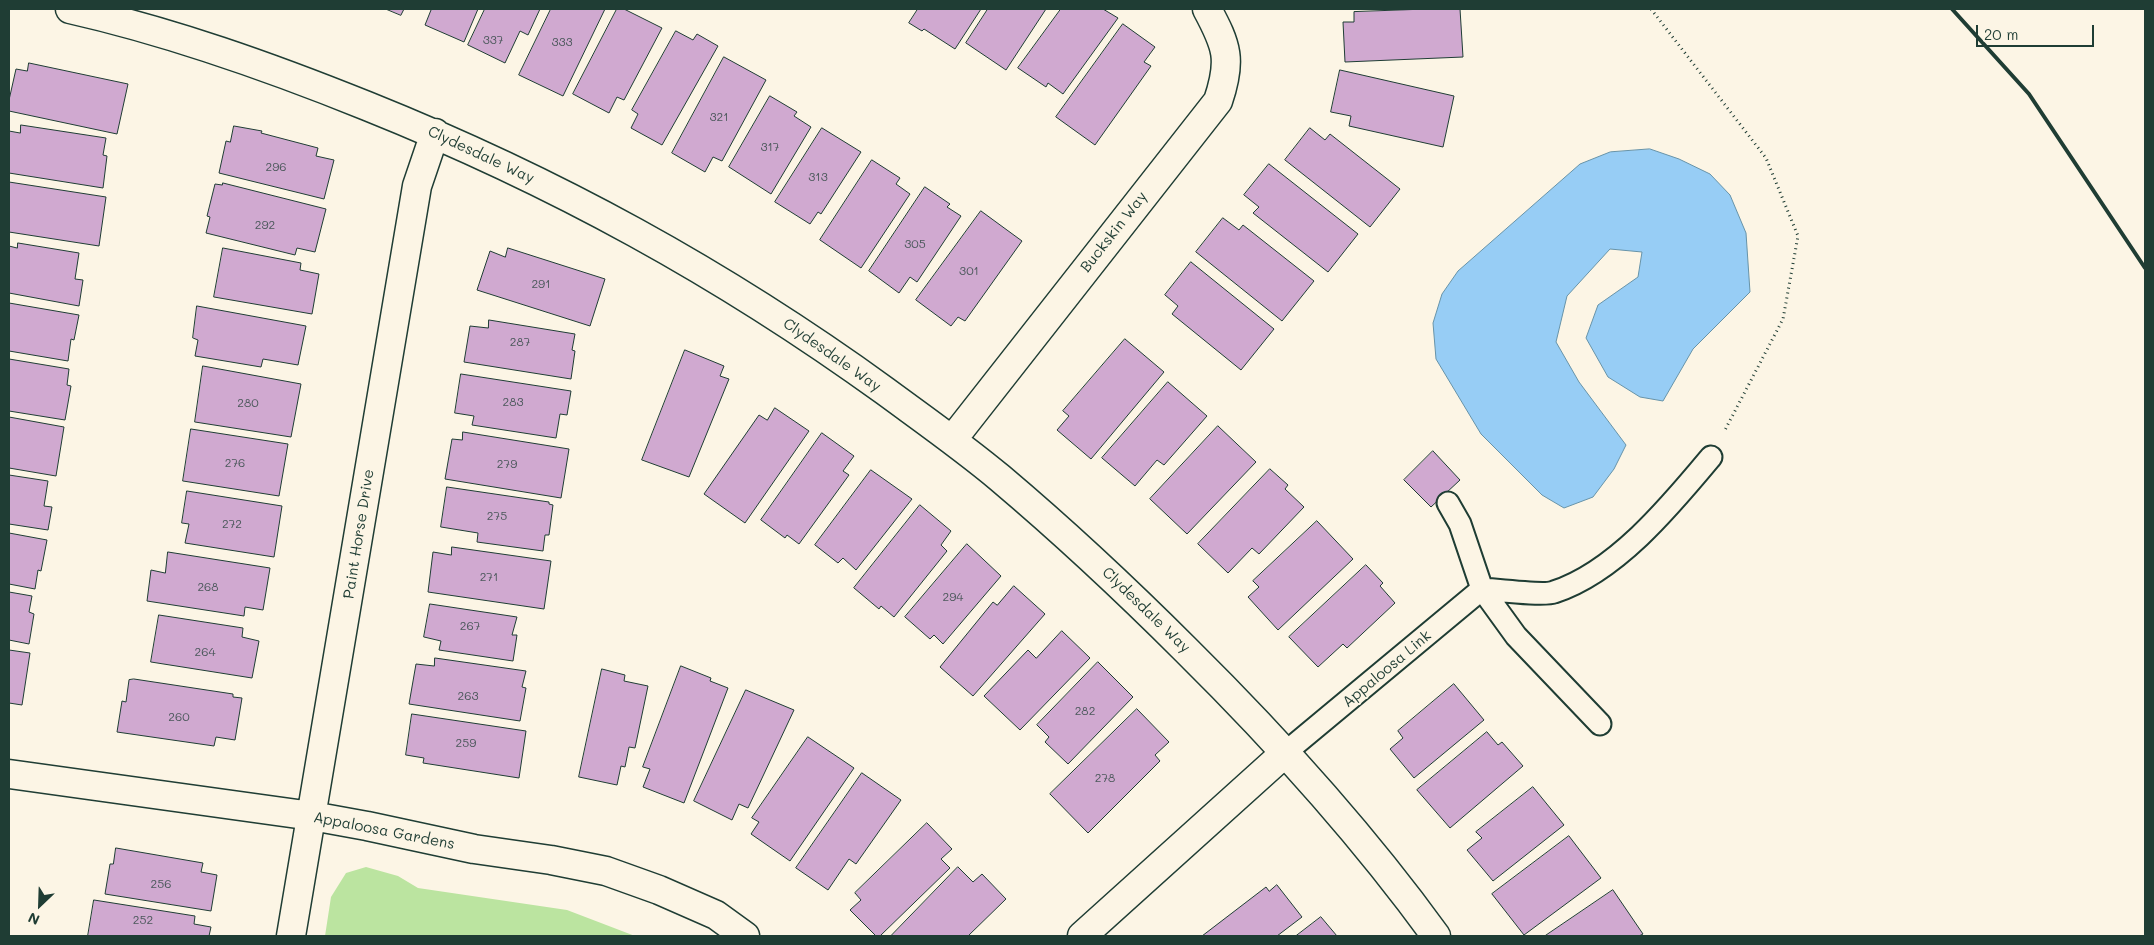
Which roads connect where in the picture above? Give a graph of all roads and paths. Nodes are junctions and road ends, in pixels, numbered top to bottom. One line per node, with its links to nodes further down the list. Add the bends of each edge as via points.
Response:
1 (70, 9): 4 (street, Clydesdale Way, via 187,39)
2 (1207, 9): 5 (street, Buckskin Way, via 1226,51 1226,77 1218,101)
3 (1651, 9): 6 (path, via 1766,158 1798,236 1782,318)
4 (435, 133): 5 (street, Clydesdale Way, via 587,205 714,276 814,340); 12 (street, Paint Horse Drive, via 417,186)
5 (952, 440): 10 (street, Clydesdale Way, via 1116,580)
6 (1711, 457): 8 (lane, via 1666,512 1598,572 1553,593)
7 (1448, 503): 8 (lane, via 1460,524)
8 (1482, 590): 9 (lane, via 1516,636); 10 (lane, Appaloosa Link)
9 (1600, 724)
10 (1286, 752): 15 (street, Appaloosa Link); 16 (street, Clydesdale Way, via 1402,889)
11 (9, 774): 12 (street, Appaloosa Gardens)
12 (312, 816): 13 (street, Paint Horse Drive); 14 (street, Appaloosa Gardens, via 474,850 606,871 716,915)
13 (291, 936)
14 (745, 936)
15 (1082, 936)
16 (1436, 936)

